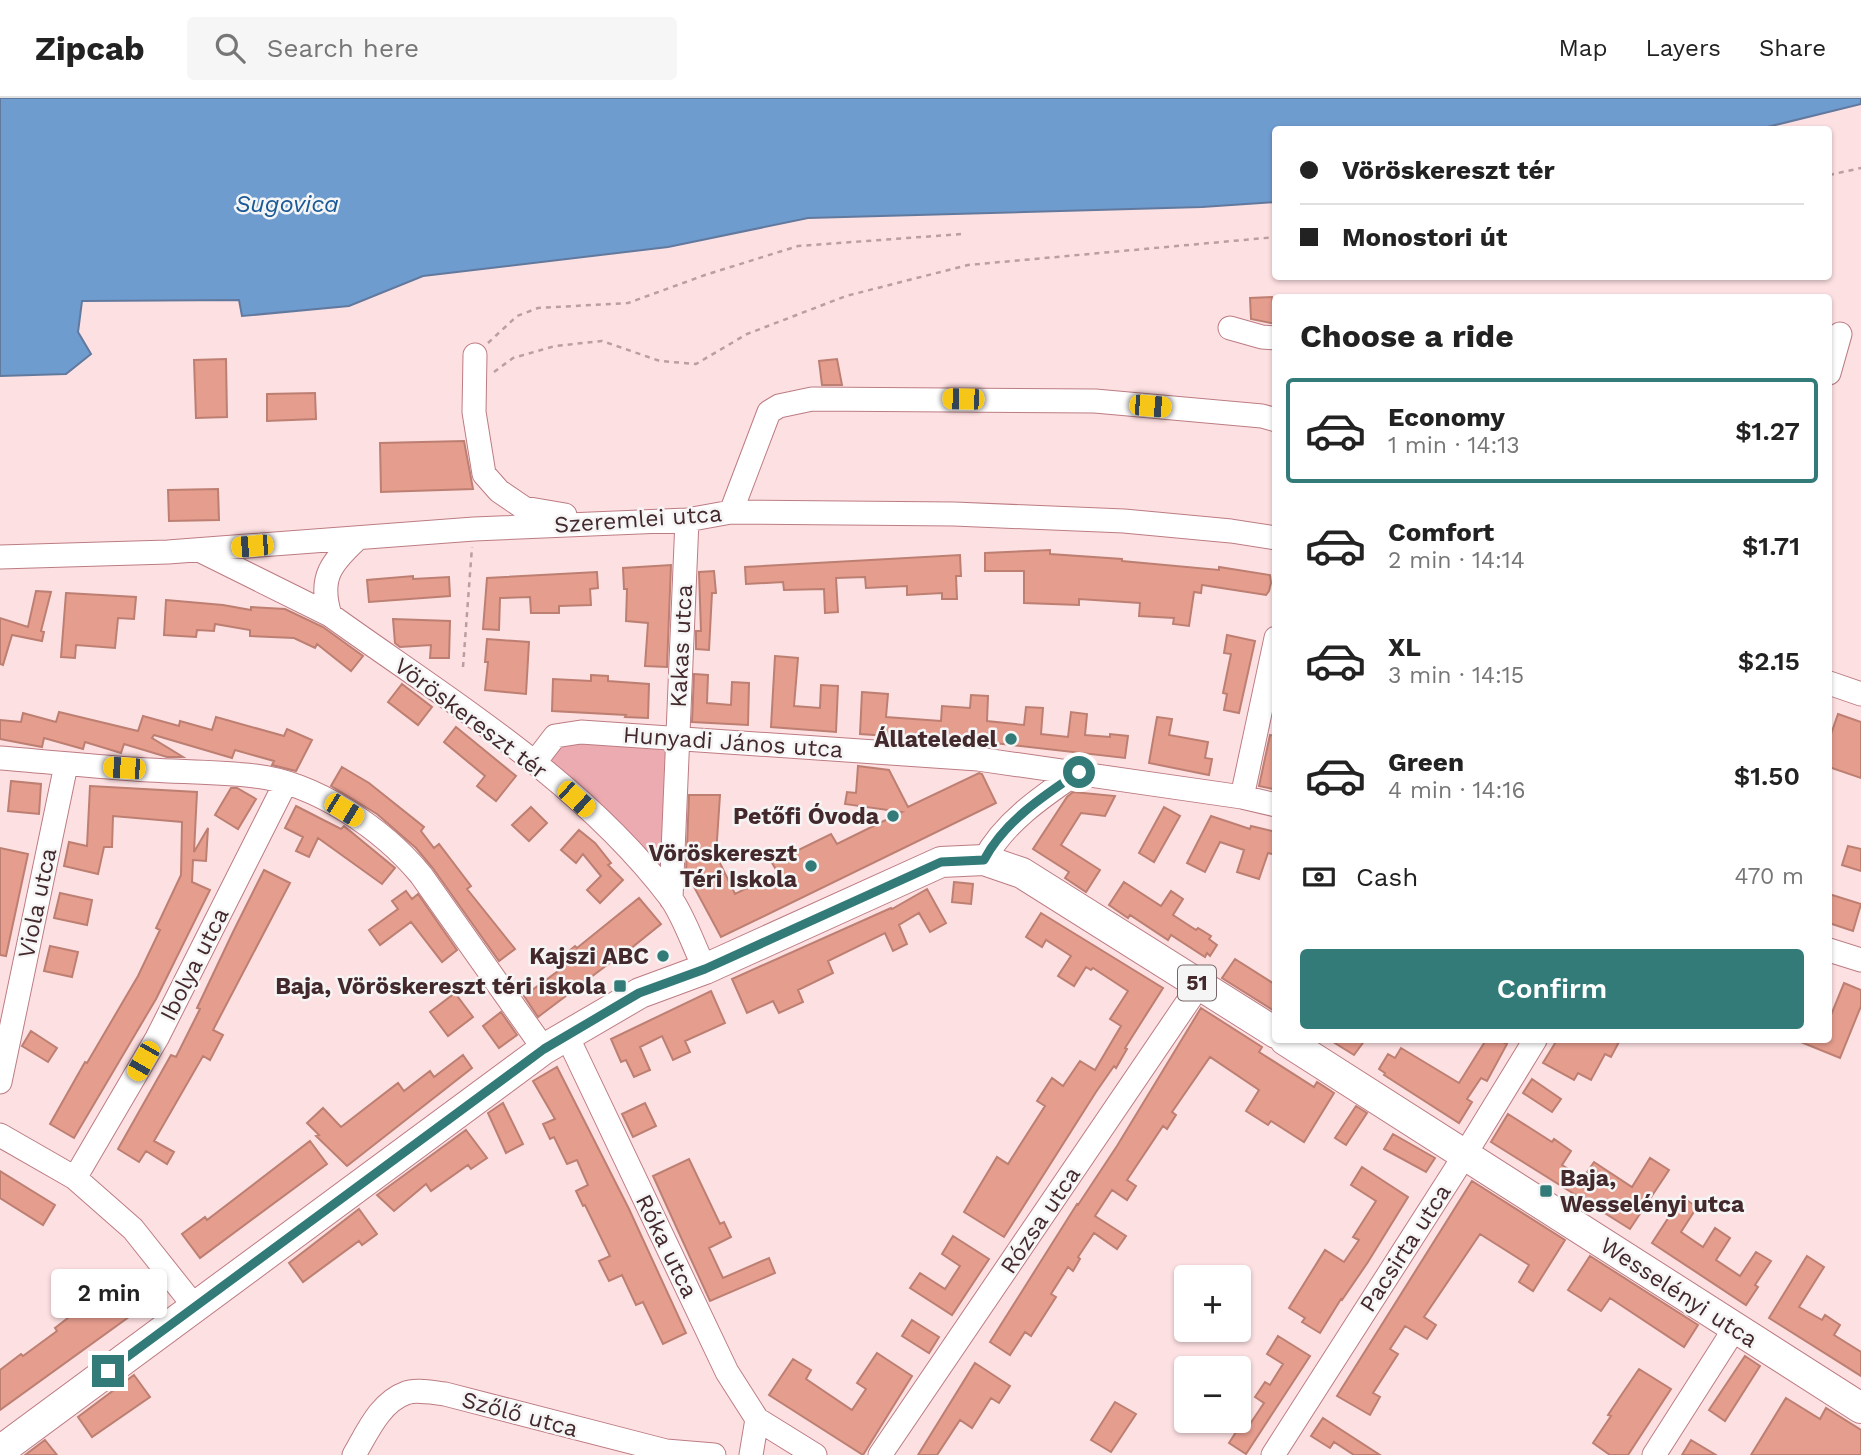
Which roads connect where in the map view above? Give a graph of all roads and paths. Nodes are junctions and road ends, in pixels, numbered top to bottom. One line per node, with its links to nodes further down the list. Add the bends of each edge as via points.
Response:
1 (1861, 168): 2 (path)
2 (1832, 174)
3 (962, 234): 8 (path, via 798,246 628,303 538,308 517,316)
4 (1272, 237): 10 (path, via 968,265 846,296 747,334 696,364 660,361 602,341 555,346 513,358)
5 (1230, 328): 7 (street)
6 (1843, 333): 9 (street)
7 (1272, 338)
8 (475, 355): 14 (street, via 474,412 484,474 524,508)
9 (1832, 364)
10 (489, 375)
11 (1272, 419): 12 (street, via 1095,401 812,399 769,412)
12 (731, 512): 13 (street, Szeremlei utca); 16 (street, Szeremlei utca, via 1124,521)
13 (687, 520): 14 (street, Szeremlei utca); 25 (street, Kakas utca)
14 (610, 523): 15 (street, Szeremlei utca)
15 (474, 529): 17 (street, Szeremlei utca); 22 (path)
16 (1272, 537)
17 (358, 538): 18 (street, Szeremlei utca); 20 (street, via 329,568 324,598)
18 (199, 550): 19 (street, Szeremlei utca); 20 (street, Vöröskereszt tér)
19 (0, 557)
20 (330, 615): 27 (street, Vöröskereszt tér)
21 (1272, 657): 31 (street)
22 (463, 667)
23 (1832, 684): 24 (street)
24 (1861, 694)
25 (677, 738): 27 (street, Hunyadi János utca, via 581,732 555,736); 29 (street, Hunyadi János utca, via 978,759); 34 (street, Kakas utca)
26 (0, 758): 28 (street, Róka utca)
27 (535, 762): 34 (street, Vöröskereszt tér, via 617,836)
28 (66, 765): 30 (street, Róka utca, via 258,777); 43 (street, Viola utca)
29 (1079, 772): 31 (street, Hunyadi János utca); 33 (street, via 1037,801)
30 (285, 784): 40 (street, Róka utca, via 344,810 404,855); 46 (street, Ibolya utca, via 157,1038)
31 (1242, 797): 32 (street, Hunyadi János utca)
32 (1272, 804)
33 (984, 860): 37 (main road, 51, via 941,862); 38 (main road, 51, via 1022,873)
34 (671, 899): 37 (street, Vöröskereszt tér)
35 (1832, 951): 36 (street)
36 (1861, 960)
37 (705, 969): 40 (main road, 51, via 639,993)
38 (1197, 983): 39 (main road, 51); 56 (street, Rózsa utca)
39 (1272, 1030)
40 (556, 1043): 47 (main road, 51); 50 (street, Róka utca, via 727,1372)
41 (1290, 1043): 45 (main road, Wesselényi utca)
42 (1533, 1043): 45 (street, Pacsirta utca)
43 (0, 1082)
44 (0, 1135): 46 (street)
45 (1465, 1154): 48 (main road, Wesselényi utca); 57 (street, Pacsirta utca)
46 (75, 1178): 47 (street, via 133,1229)
47 (195, 1307): 51 (main road, 51)
48 (1735, 1328): 49 (main road, Wesselényi utca); 58 (street)
49 (1861, 1408)
50 (757, 1419): 54 (street); 55 (street)
51 (0, 1451)
52 (354, 1455): 53 (street, Szőlő utca, via 373,1421 408,1392 445,1394 666,1451)
53 (714, 1455)
54 (751, 1455)
55 (815, 1455)
56 (880, 1455)
57 (1273, 1455)
58 (1654, 1455)

